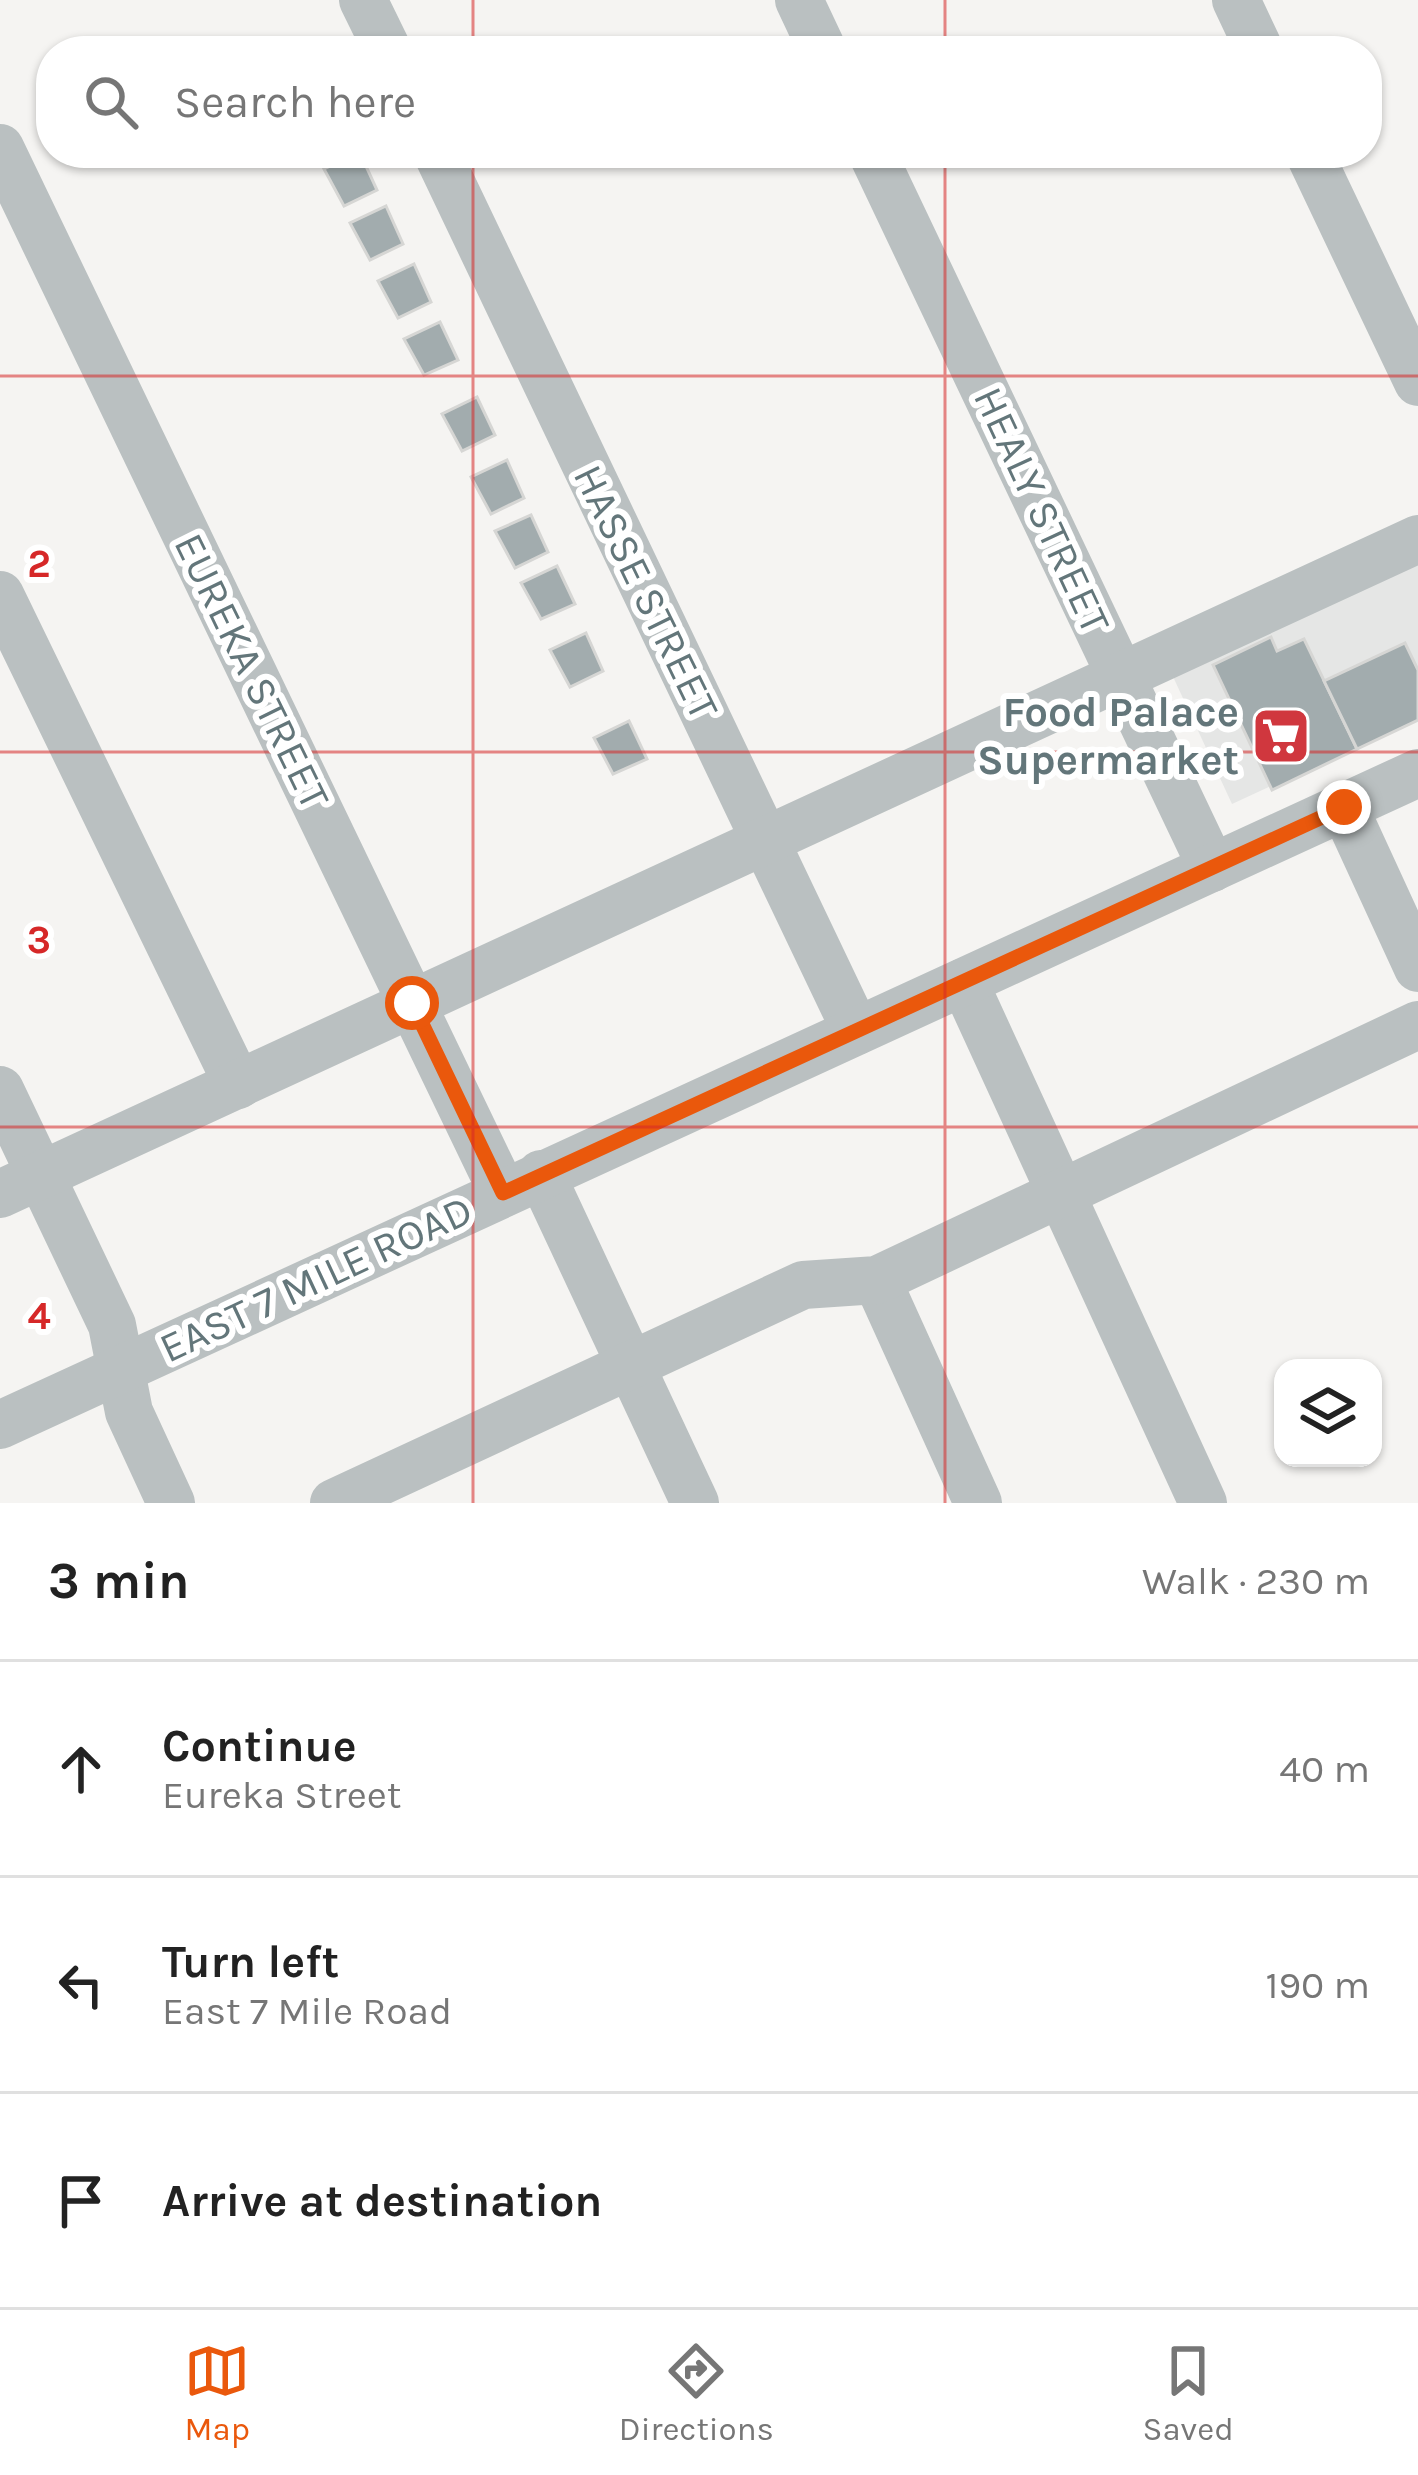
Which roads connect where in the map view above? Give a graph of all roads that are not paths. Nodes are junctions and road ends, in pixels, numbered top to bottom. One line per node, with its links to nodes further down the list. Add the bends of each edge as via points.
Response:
1 (364, 0): 4 (street)
2 (799, 0): 5 (street)
3 (1236, 0): 6 (street)
4 (381, 36)
5 (816, 36)
6 (1253, 36)
7 (0, 148): 21 (street, EUREKA STREET)
8 (443, 168): 17 (street, HASSE STREET)
9 (879, 168): 14 (street, HEALY STREET)
10 (1316, 168): 11 (street)
11 (1418, 382)
12 (1418, 539): 14 (street)
13 (0, 595): 24 (street)
14 (1121, 676): 17 (street); 18 (street, HEALY STREET)
15 (1418, 773): 16 (street, EAST 7 MILE ROAD)
16 (1344, 807): 18 (street, EAST 7 MILE ROAD); 19 (street)
17 (764, 838): 21 (street); 23 (street, HASSE STREET)
18 (1212, 868): 20 (street, EAST 7 MILE ROAD)
19 (1418, 968)
20 (964, 982): 23 (street, EAST 7 MILE ROAD); 28 (street)
21 (412, 1003): 24 (street); 26 (street, EUREKA STREET)
22 (1418, 1025): 28 (street)
23 (856, 1031): 26 (street, EAST 7 MILE ROAD)
24 (238, 1084): 27 (street)
25 (0, 1090): 27 (street)
26 (522, 1184): 30 (street, EUREKA STREET); 31 (street, EAST 7 MILE ROAD)
27 (20, 1185): 31 (street, via 112,1325)
28 (1060, 1191): 29 (street); 38 (street)
29 (877, 1280): 30 (street, via 803,1285); 37 (street)
30 (628, 1364): 33 (street); 36 (street, EUREKA STREET)
31 (122, 1369): 32 (street, EAST 7 MILE ROAD); 34 (street, via 129,1412)
32 (0, 1425)
33 (419, 1485): 35 (street)
34 (171, 1503)
35 (334, 1503)
36 (695, 1503)
37 (978, 1503)
38 (1204, 1503)

